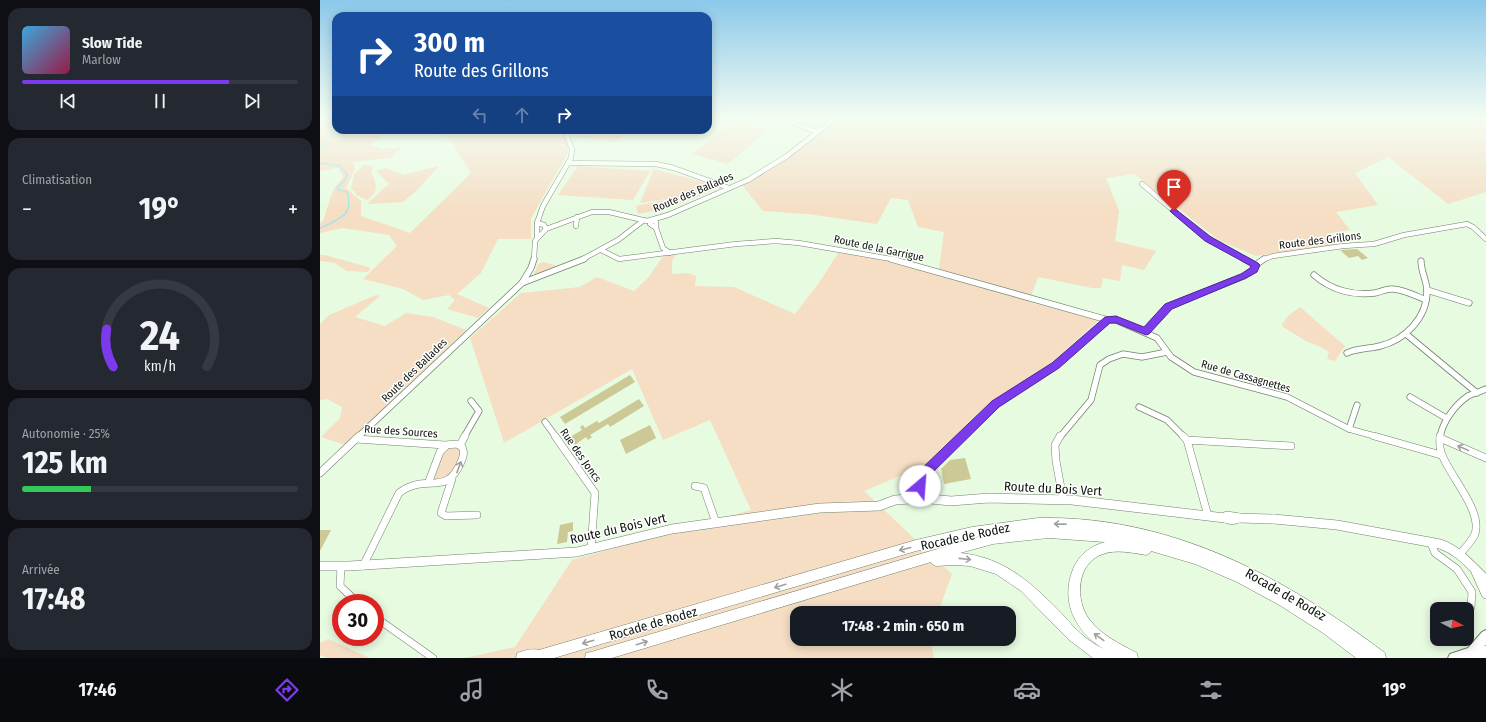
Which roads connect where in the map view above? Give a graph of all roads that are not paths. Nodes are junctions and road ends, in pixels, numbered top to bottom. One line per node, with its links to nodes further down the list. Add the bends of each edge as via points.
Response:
1 (571, 149): 3 (street)
2 (796, 149): 6 (street, Route des Ballades, via 748,180)
3 (568, 163): 4 (street, via 656,164); 11 (street, via 544,205)
4 (717, 184): 6 (street); 7 (street)
5 (1142, 184): 19 (street, via 1201,234)
6 (729, 188): 7 (street, Route des Ballades)
7 (719, 192): 10 (street, Route des Ballades)
8 (577, 217): 9 (street, Route des Ballades, via 601,211); 12 (street); 13 (street, Route des Ballades)
9 (644, 220): 10 (street, Route des Ballades); 16 (street)
10 (653, 220): 17 (street, via 650,224 656,228 663,248)
11 (537, 223): 13 (street, via 539,228); 14 (street)
12 (576, 226)
13 (546, 229): 14 (street)
14 (537, 237): 21 (street, via 535,260)
15 (1486, 239): 19 (street, Route des Grillons, via 1467,224 1404,235 1374,244 1286,253 1262,260)
16 (601, 250): 17 (street, Route de la Garrigue, via 619,259); 21 (street, via 564,268)
17 (670, 253): 25 (street, Route de la Garrigue, via 759,242 799,243 901,261)
18 (1421, 261): 22 (street)
19 (1255, 265): 26 (street, Route des Grillons, via 1254,270 1244,276 1169,306)
20 (1314, 275): 23 (street, via 1321,283 1346,292 1360,294 1387,289 1398,290)
21 (522, 283): 40 (street, Route des Ballades)
22 (1427, 290): 23 (street); 24 (street)
23 (1426, 300): 27 (street, via 1425,310 1418,322)
24 (1469, 303)
25 (1108, 320): 26 (street, via 1116,320); 51 (street, via 1056,366 996,404 922,476)
26 (1146, 332): 28 (street, Rue de Cassagnettes, via 1160,340)
27 (1406, 334): 29 (street, via 1382,346); 31 (street)
28 (1167, 352): 38 (street, Rue de Cassagnettes, via 1194,372 1302,403); 52 (street, via 1142,357 1124,354 1100,365 1091,400 1055,445)
29 (1346, 353)
30 (1486, 390): 31 (street)
31 (1477, 393): 36 (street, via 1459,404)
32 (1410, 397): 36 (street)
33 (471, 401): 42 (street, via 479,412)
34 (1357, 405): 38 (street)
35 (1139, 407): 41 (street, via 1167,420)
36 (1446, 418): 39 (street)
37 (545, 422): 58 (street, Rue des Joncs, via 595,493)
38 (1349, 429): 45 (street, Rue de Cassagnettes)
39 (1440, 438): 45 (street); 46 (street, one-way to 39)
40 (356, 439): 44 (street, Rue des Sources, via 438,444); 47 (street, Route des Ballades)
41 (1187, 440): 43 (street); 55 (street)
42 (460, 445): 44 (street, Rue des Sources); 48 (street, one-way to 42, via 457,474 464,454)
43 (1291, 446)
44 (445, 447): 49 (street, Rue des Sources, via 440,452)
45 (1441, 456): 59 (street, via 1473,513 1476,524 1475,533)
46 (1486, 458)
47 (320, 473)
48 (452, 479): 49 (street, via 444,483); 54 (street, via 441,513 446,516)
49 (429, 481): 62 (street, via 410,484 398,493)
50 (695, 486): 56 (street, via 704,488)
51 (916, 490): 52 (street, Route du Bois Vert, via 936,500 951,501 1002,498); 53 (street, Route du Bois Vert); 53 (street, Route du Bois Vert, via 916,500)
52 (1063, 499): 55 (street, Route du Bois Vert)
53 (895, 500): 56 (street, Route du Bois Vert, via 880,506 820,508)
54 (477, 515)
55 (1208, 516): 57 (street, via 1228,520 1300,520)
56 (716, 523): 58 (street, Route du Bois Vert, via 672,529)
57 (1431, 543): 59 (street, via 1451,548); 64 (street, via 1435,554)
58 (591, 550): 62 (street, Route du Bois Vert)
59 (1460, 554): 63 (street)
60 (320, 566): 61 (street, Route du Bois Vert)
61 (341, 566): 62 (street, Route du Bois Vert); 67 (street, via 340,586)
62 (362, 566)
63 (1472, 566): 64 (street); 65 (street); 68 (street)
64 (1457, 569): 69 (street, via 1472,592)
65 (1486, 580)
66 (845, 582): 71 (highway, Rocade de Rodez, via 998,538 1056,533 1102,535 1162,547 1224,569 1287,602); 80 (highway, Rocade de Rodez, one-way to 66); 81 (highway, one-way to 81, via 933,560 967,558 986,563 1024,585 1076,638 1099,654)
67 (348, 594)
68 (1486, 594)
69 (1471, 602)
70 (384, 623): 77 (street)
71 (1323, 625): 82 (highway, one-way to 71, via 1096,637 1078,613 1074,598 1079,570 1088,556 1101,548 1136,548 1182,557 1208,566 1242,581); 83 (highway, Rocade de Rodez)
72 (1486, 636): 75 (main road)
73 (1353, 637): 74 (highway, Rocade de Rodez, one-way to 74, via 1288,593 1204,552 1136,533 1074,524 1031,524 965,534 888,554); 84 (highway, Rocade de Rodez); 85 (highway, via 1377,649)
74 (554, 652): 78 (highway); 79 (highway, Rocade de Rodez)
75 (1472, 652): 76 (main road); 86 (main road)
76 (1486, 652)
77 (433, 658)
78 (522, 658)
79 (532, 658)
80 (591, 658)
81 (1119, 658)
82 (1132, 658)
83 (1367, 658)
84 (1380, 658)
85 (1388, 658)
86 (1454, 658)

